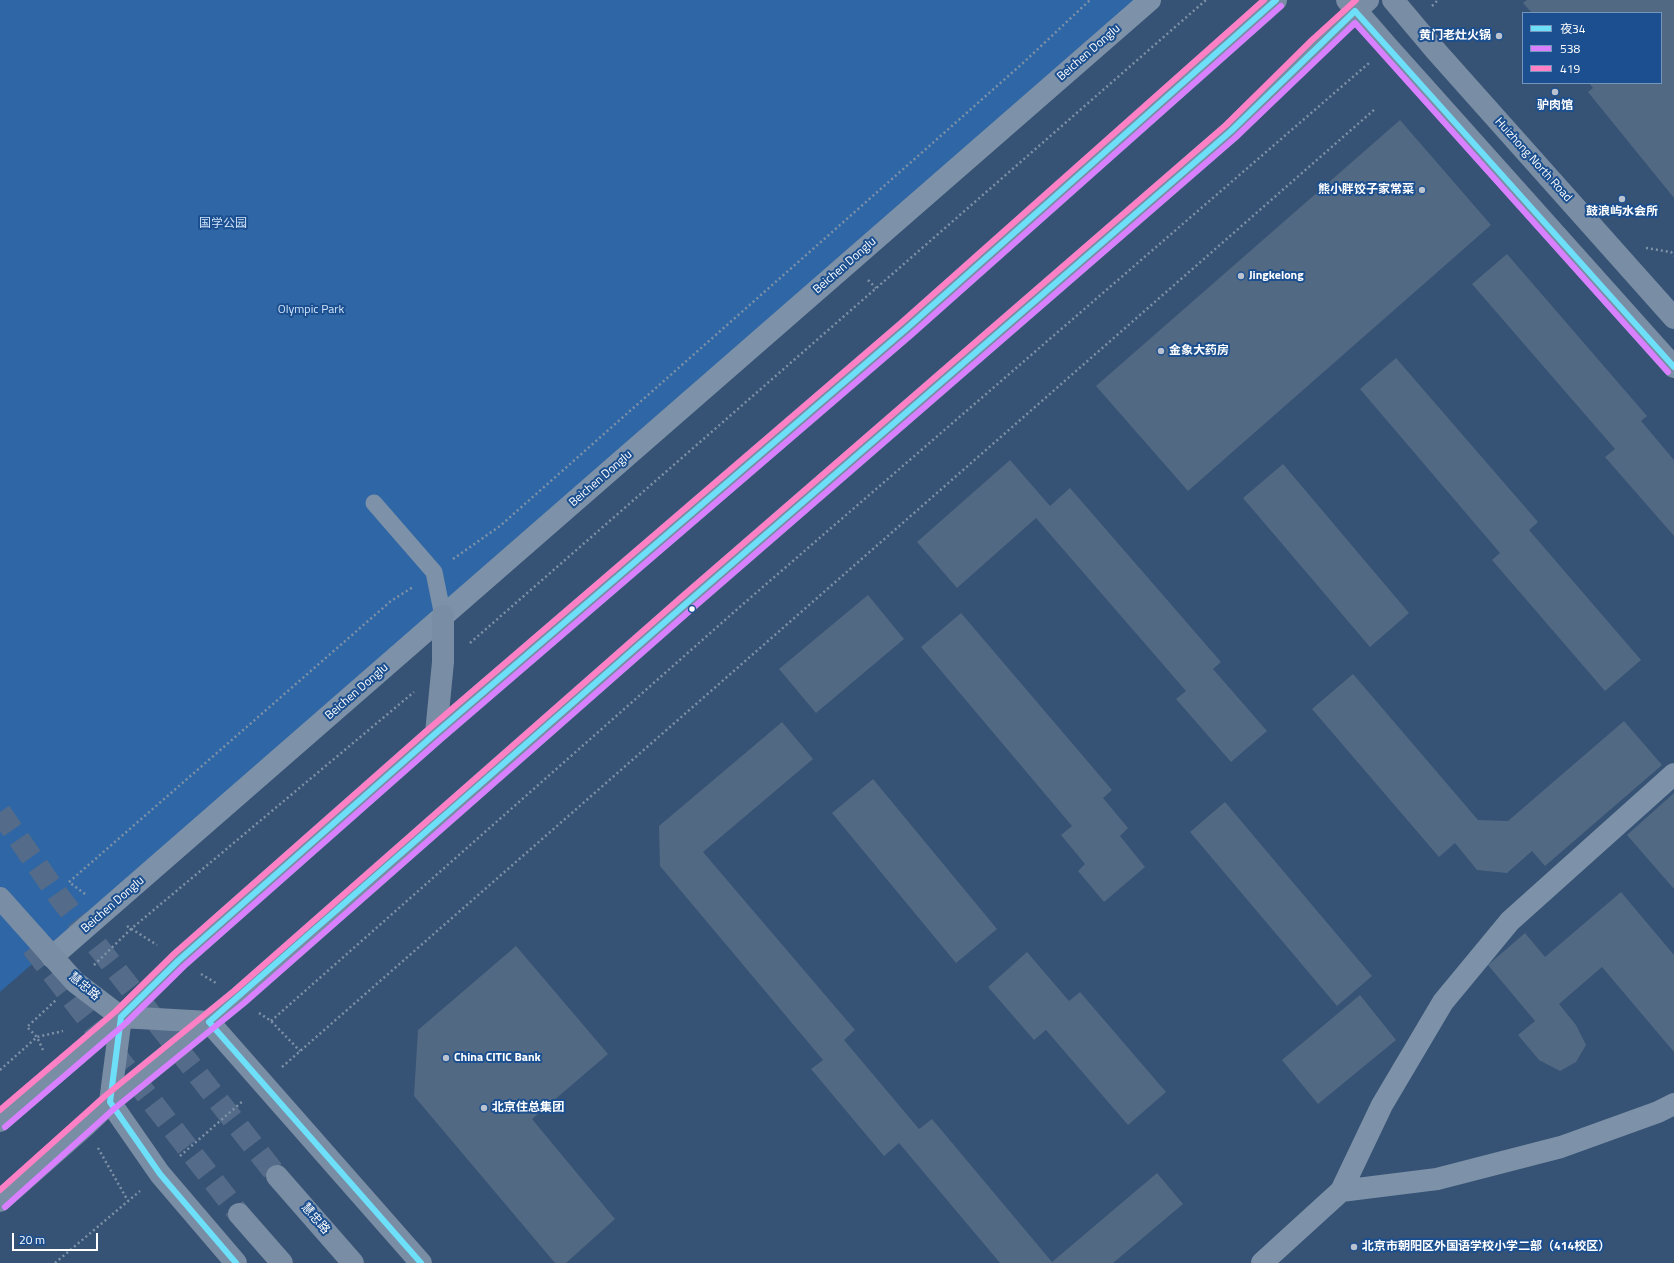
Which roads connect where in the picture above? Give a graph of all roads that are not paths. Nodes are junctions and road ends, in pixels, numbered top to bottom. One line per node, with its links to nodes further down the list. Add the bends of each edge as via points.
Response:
1 (1150, 0): 8 (street, Beichen Donglu)
2 (1276, 0): 9 (main road, via 906,330)
3 (1393, 0): 5 (main road, Huizhong North Road)
4 (1357, 4): 6 (main road, via 1387,46); 14 (main road, via 1231,131)
5 (1674, 318)
6 (1674, 367)
7 (374, 503): 8 (lane, via 434,572)
8 (443, 616): 9 (main road, via 443,662); 12 (street, Beichen Donglu)
9 (436, 733): 13 (main road, via 179,960)
10 (1674, 774): 19 (street, via 1510,921 1443,1002 1382,1105)
11 (0, 898): 12 (main road, 慧忠路)
12 (52, 957): 13 (main road, 慧忠路, via 75,982)
13 (122, 1017): 14 (main road); 15 (main road); 17 (main road)
14 (209, 1022): 15 (main road); 25 (main road)
15 (110, 1102): 20 (main road); 22 (main road, via 160,1174)
16 (1674, 1104): 19 (street, via 1561,1147 1437,1179)
17 (0, 1121)
18 (277, 1176): 24 (main road, 慧忠路)
19 (1341, 1191): 26 (street)
20 (0, 1201)
21 (239, 1214): 23 (main road)
22 (236, 1263)
23 (282, 1263)
24 (353, 1263)
25 (420, 1263)
26 (1262, 1263)

